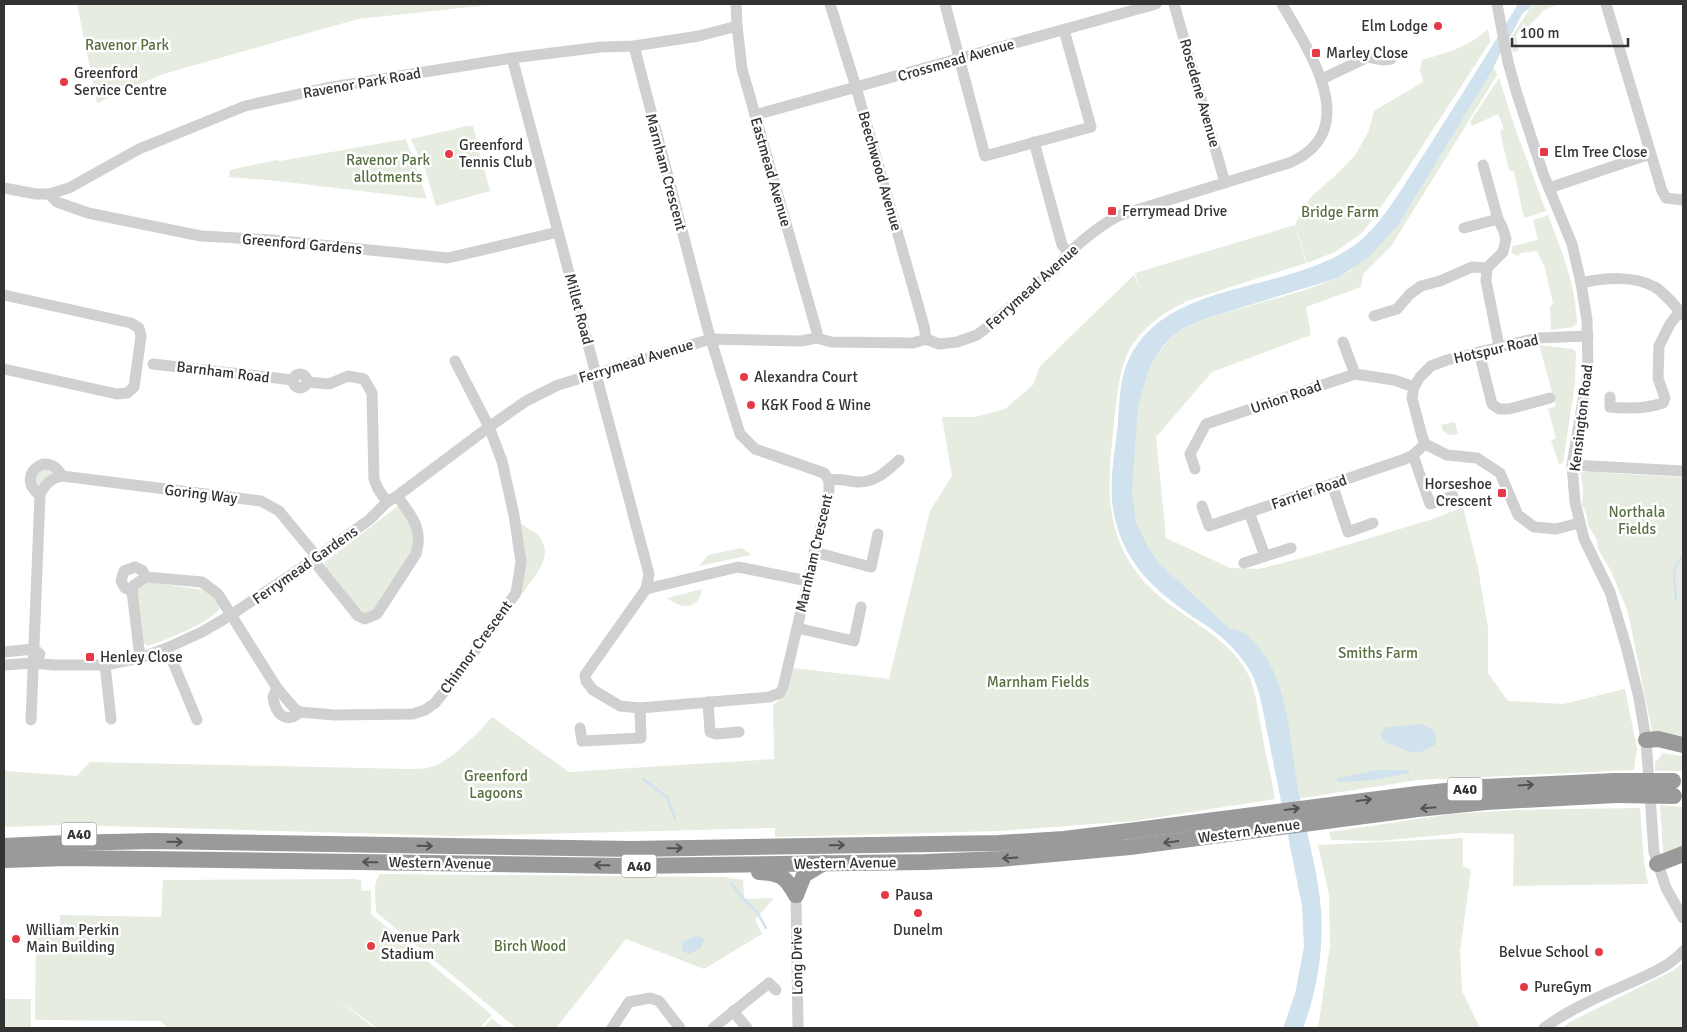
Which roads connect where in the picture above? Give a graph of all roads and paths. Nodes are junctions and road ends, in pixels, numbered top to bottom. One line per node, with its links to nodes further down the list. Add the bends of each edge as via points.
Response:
1 (736, 4): 9 (street, Eastmead Avenue)
2 (830, 4): 16 (street, Beechwood Avenue)
3 (945, 4): 13 (street)
4 (1156, 4): 10 (street, Crossmead Avenue)
5 (1174, 4): 21 (street, Rosedene Avenue)
6 (1282, 4): 15 (street, Ferrymead Avenue)
7 (1496, 4): 23 (street, Kensington Road, via 1508,62)
8 (1606, 4): 19 (street)
9 (737, 26): 11 (street, Ravenor Park Road, via 699,36); 17 (street, Eastmead Avenue, via 742,69)
10 (1064, 30): 13 (street, Crossmead Avenue); 18 (street, via 1091,127)
11 (634, 46): 12 (street, Ravenor Park Road); 37 (street, Marnham Crescent)
12 (512, 58): 24 (street, Ravenor Park Road, via 326,88 245,106 139,149 69,188); 28 (street, Millet Road)
13 (960, 59): 16 (street, Crossmead Avenue); 18 (street, via 985,156)
14 (1391, 59): 15 (street, via 1368,57)
15 (1322, 79): 21 (street, Ferrymead Avenue, via 1327,101 1326,121 1312,147 1289,163)
16 (856, 87): 17 (street, Crossmead Avenue); 38 (street, Beechwood Avenue)
17 (755, 115): 36 (street, Eastmead Avenue)
18 (1034, 142): 29 (street, via 1062,246)
19 (1650, 154): 23 (street); 25 (street, via 1666,198)
20 (1483, 165): 26 (street)
21 (1225, 182): 29 (street, Ferrymead Avenue, via 1120,215 1107,221)
22 (4, 188): 24 (street, Ravenor Park Road)
23 (1549, 188): 31 (street, Kensington Road, via 1572,244)
24 (49, 194): 28 (street, Greenford Gardens, via 58,202 88,213 201,236 448,258)
25 (1683, 200)
26 (1498, 220): 27 (street); 30 (street, via 1506,246)
27 (1464, 228)
28 (558, 232): 45 (street, Millet Road)
29 (1068, 252): 38 (street, Ferrymead Avenue, via 1058,266 977,335 940,344)
30 (1487, 268): 34 (street, via 1472,267 1421,286 1397,309); 40 (street, via 1486,281)
31 (1581, 284): 33 (street, via 1611,279 1643,283 1655,287); 35 (street, Kensington Road)
32 (4, 295): 44 (street, via 130,323 139,328 141,336 134,387 127,393 117,394)
33 (1682, 313): 48 (street, via 1670,324 1660,346 1658,378 1665,398 1663,404 1647,408 1610,407)
34 (1374, 316)
35 (1588, 336): 40 (street, Hotspur Road, via 1537,338); 55 (street, Kensington Road, via 1588,371)
36 (817, 338): 37 (street, Ferrymead Avenue, via 801,341); 38 (street, Ferrymead Avenue, via 831,342 913,343)
37 (711, 339): 45 (street, Ferrymead Avenue); 59 (street, Marnham Crescent, via 740,434 755,449 824,473)
38 (926, 339)
39 (1343, 342): 46 (street)
40 (1499, 346): 41 (street, Hotspur Road)
41 (1479, 352): 47 (street, Hotspur Road, via 1431,366); 49 (street, via 1492,404 1499,409)
42 (455, 361): 51 (street, Chinnor Crescent)
43 (153, 364): 64 (street, Barnham Road, via 293,380 294,385 300,388 306,382 329,384 348,376 364,379 372,392 374,478)
44 (4, 369)
45 (596, 372): 50 (street, Ferrymead Avenue, via 558,385); 77 (street, Millet Road, via 648,568)
46 (1355, 374): 47 (street, Union Road, via 1394,380); 56 (street, Union Road, via 1206,424 1190,454)
47 (1414, 387): 52 (street, via 1412,398)
48 (1610, 397)
49 (1550, 398)
50 (526, 402): 51 (street, Ferrymead Gardens)
51 (489, 427): 62 (street, Ferrymead Gardens); 80 (street, Chinnor Crescent, via 502,461 514,515 521,562 516,593 435,703 413,714 334,716 300,712 277,688)
52 (1425, 444): 53 (street, Farrier Road); 68 (street, via 1447,455 1477,458 1500,473 1518,515 1534,527 1556,528)
53 (1413, 455): 60 (street, Farrier Road); 63 (street, via 1430,504)
54 (899, 460): 59 (street, via 885,474 871,480)
55 (1572, 465): 57 (street); 68 (street, Kensington Road)
56 (1195, 469)
57 (1683, 471)
58 (62, 476): 61 (street, via 52,478); 61 (street, Goring Way, via 53,465 35,468 30,476 30,485); 73 (street, Goring Way, via 261,502 279,511)
59 (829, 480): 71 (street, Marnham Crescent)
60 (1332, 484): 66 (street, Farrier Road); 67 (street, via 1348,532)
61 (40, 495): 83 (street, Goring Way)
62 (398, 496): 64 (street, Ferrymead Gardens); 73 (street, Goring Way, via 413,518 419,534 419,547 377,614 365,619 358,616)
63 (1453, 496)
64 (387, 502): 73 (street, Ferrymead Gardens, via 369,520)
65 (1202, 506): 66 (street, Farrier Road, via 1209,526)
66 (1249, 512): 72 (street)
67 (1374, 523)
68 (1579, 523): 97 (street, Kensington Road, via 1587,548 1615,606)
69 (878, 534): 71 (street, via 871,567)
70 (1291, 548): 72 (street)
71 (814, 552): 76 (street, Marnham Crescent)
72 (1264, 556): 74 (street)
73 (315, 559): 80 (street, Ferrymead Gardens)
74 (1244, 563)
75 (146, 577): 78 (street, via 134,585); 78 (street, Chinnor Crescent, via 135,567 124,572 121,581); 80 (street, Chinnor Crescent, via 202,582 218,594)
76 (808, 581): 77 (street, via 738,566); 81 (street, Marnham Crescent)
77 (646, 589): 91 (street, Marnham Crescent, via 585,675 593,690 620,706)
78 (132, 591): 85 (street)
79 (861, 607): 81 (street, via 854,641)
80 (231, 615): 82 (street, Ferrymead Gardens)
81 (797, 628): 90 (street, Marnham Crescent, via 784,688 780,693 769,697)
82 (167, 648): 85 (street, Ferrymead Gardens); 94 (street)
83 (34, 649): 84 (street); 86 (street, Goring Way); 89 (street)
84 (4, 652)
85 (140, 658): 87 (street, Ferrymead Gardens)
86 (33, 663): 88 (street, Ferrymead Gardens); 89 (street, Ferrymead Gardens); 93 (street, Goring Way)
87 (105, 664): 89 (street, Ferrymead Gardens); 92 (street)
88 (4, 665)
89 (55, 665)
90 (708, 702): 91 (street, Marnham Crescent); 96 (street, via 710,732)
91 (640, 708): 95 (street, via 641,738 582,741)
92 (111, 719)
93 (31, 720)
94 (197, 720)
95 (580, 728)
96 (739, 732)
97 (1646, 740): 98 (highway, via 1658,739); 108 (street, Kensington Road)
98 (1683, 745)
99 (1678, 789): 100 (highway, Western Avenue / A40, bridge, via 1484,788 1417,794 1318,814)
100 (1269, 820): 102 (highway, Western Avenue / A40, one-way to 100, via 632,849 999,843); 107 (highway, Western Avenue / A40, one-way to 107, via 1130,847 1062,854 925,862)
101 (4, 835): 102 (highway, A40, via 85,834)
102 (153, 842): 103 (highway, Western Avenue / A40)
103 (4, 846)
104 (1683, 854): 108 (highway)
105 (148, 859): 106 (highway, Western Avenue / A40); 109 (highway, Western Avenue / A40, one-way to 105); 110 (highway, A40)
106 (4, 860)
107 (824, 863): 109 (highway, Western Avenue / A40); 111 (highway, via 804,875)
108 (1657, 864): 112 (street, Kensington Road)
109 (628, 866): 111 (highway, via 776,873 788,880)
110 (4, 870)
111 (796, 895): 120 (street, Long Drive)
112 (1683, 918)
113 (1683, 951): 121 (street, via 1660,969 1585,1003)
114 (776, 990): 115 (street, via 769,983)
115 (733, 1011): 118 (street); 119 (street)
116 (612, 1028): 117 (street, via 629,1002 650,998 659,1001)
117 (680, 1028)
118 (713, 1028)
119 (747, 1028)
120 (798, 1028)
121 (1544, 1028)

